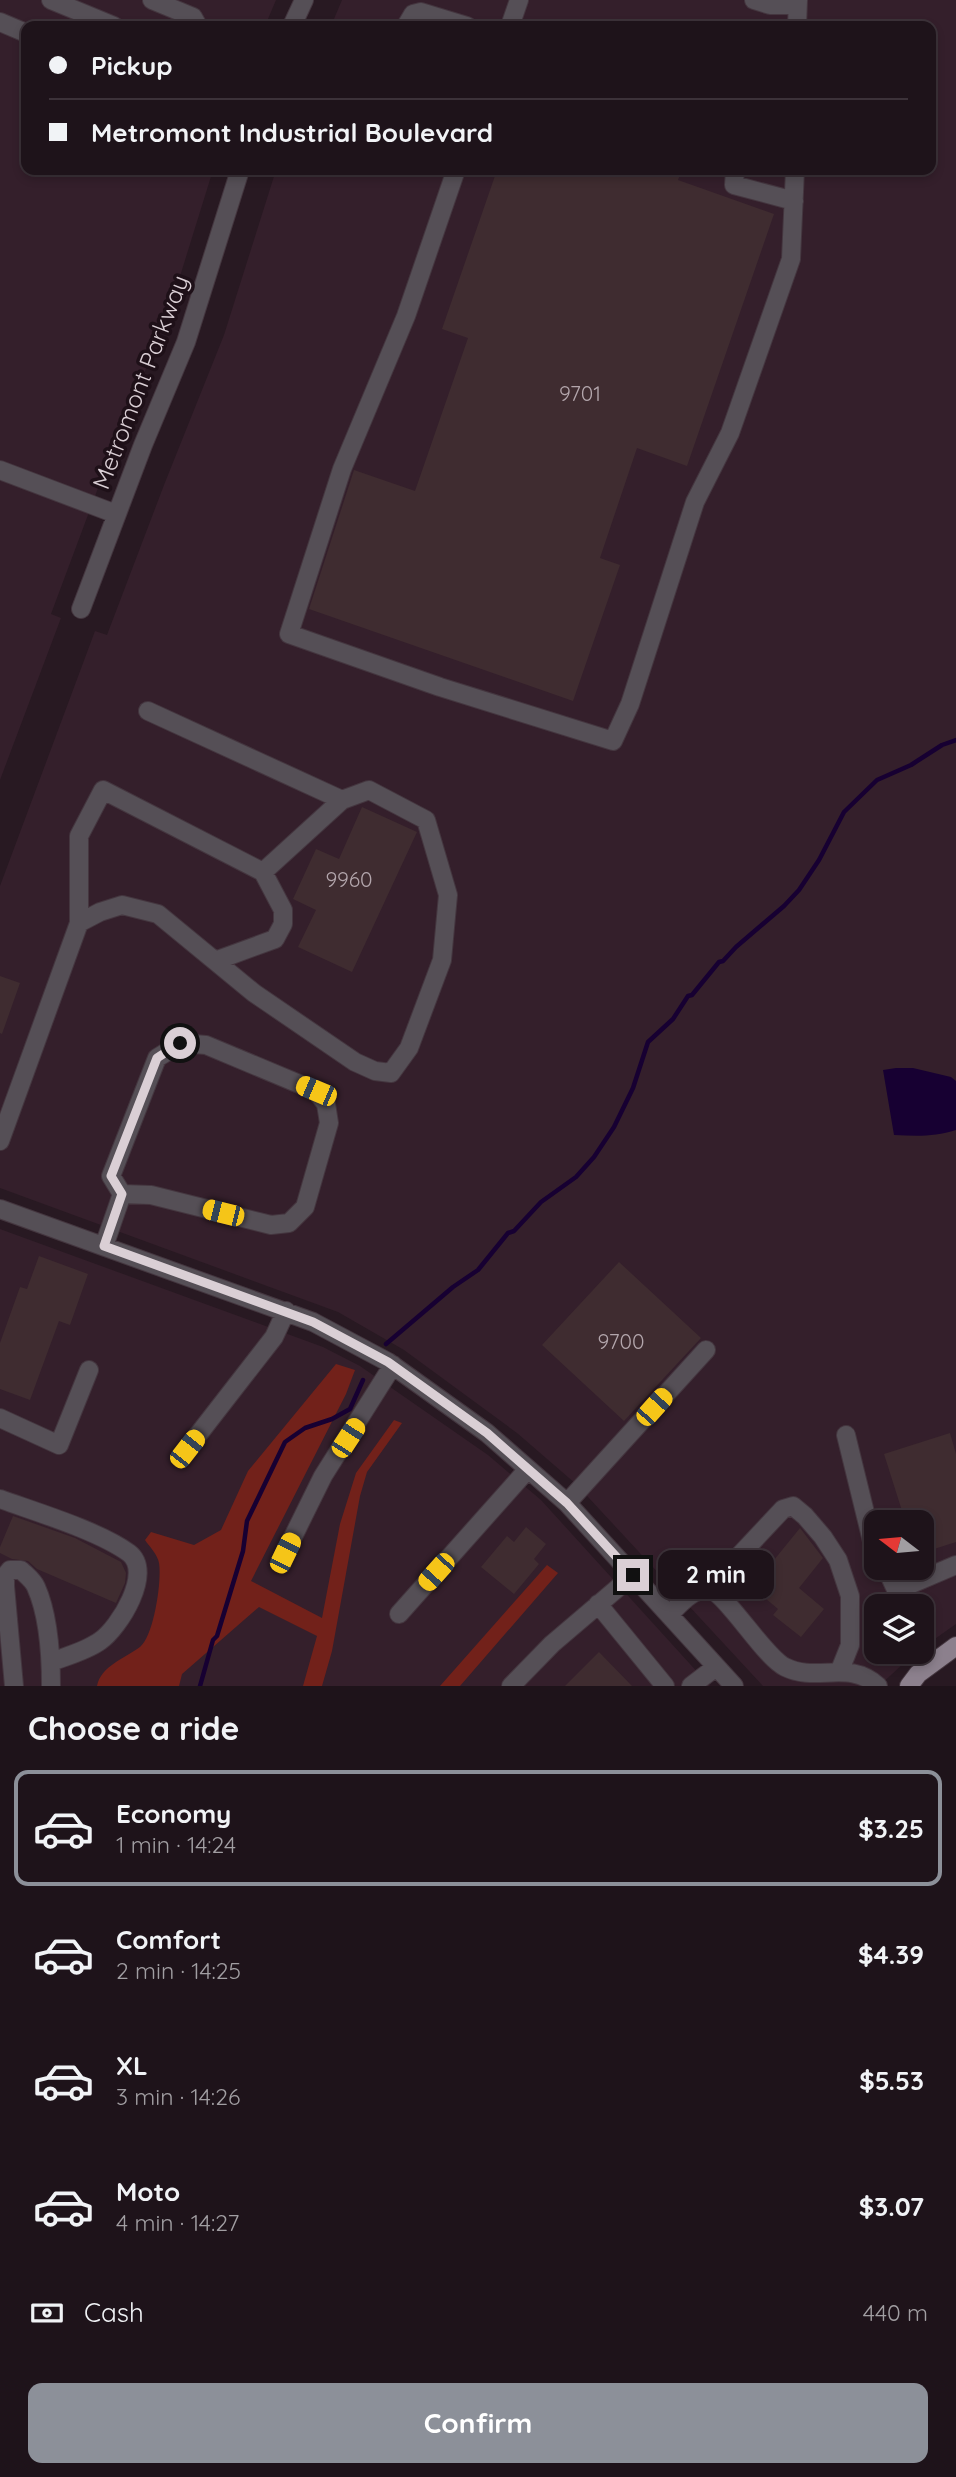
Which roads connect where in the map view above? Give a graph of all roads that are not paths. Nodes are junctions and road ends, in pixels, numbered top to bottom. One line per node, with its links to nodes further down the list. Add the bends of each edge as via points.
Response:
1 (51, 0): 7 (street)
2 (152, 0): 8 (street)
3 (304, 0): 9 (street)
4 (519, 0): 12 (street)
5 (754, 0): 6 (street, via 770,5)
6 (797, 3): 13 (street); 14 (street)
7 (102, 21)
8 (195, 21)
9 (294, 21)
10 (408, 21): 11 (street, via 417,12)
11 (449, 21)
12 (512, 21)
13 (788, 21)
14 (797, 21)
15 (0, 22): 16 (street)
16 (21, 31)
17 (238, 175): 23 (street, Metromont Parkway, via 186,342)
18 (454, 175): 21 (street, via 406,316 342,469 289,635 613,740 630,704 695,502 730,433 791,259)
19 (737, 175): 21 (street, via 734,186)
20 (795, 175): 21 (street)
21 (794, 201)
22 (0, 470): 23 (street)
23 (116, 514): 24 (street, Metromont Parkway)
24 (81, 610)
25 (148, 711): 26 (street)
26 (342, 800): 27 (street); 29 (street, via 369,789 426,820 448,895 442,960 409,1048 391,1073 355,1062)
27 (263, 872): 28 (street, via 103,790 79,836); 29 (street, via 283,910 283,924 275,939)
28 (79, 923): 29 (street, via 122,905 158,914); 30 (street)
29 (215, 961)
30 (0, 1141)
31 (122, 1194): 31 (street, via 111,1176 157,1058 180,1043 219,1050 316,1091 326,1104 329,1123 305,1207 289,1223 271,1225 151,1195); 33 (street)
32 (0, 1209): 33 (street)
33 (104, 1246): 34 (street)
34 (286, 1311): 36 (street); 40 (street, via 274,1337)
35 (706, 1350): 43 (street)
36 (393, 1365): 41 (street); 45 (street, via 323,1476)
37 (89, 1370): 38 (street, via 59,1445)
38 (0, 1418)
39 (846, 1435): 44 (street)
40 (187, 1449)
41 (528, 1469): 43 (street); 52 (street)
42 (0, 1499): 56 (street, via 97,1536 131,1555 137,1566 129,1607 102,1641)
43 (567, 1503): 48 (street)
44 (864, 1510)
45 (285, 1553)
46 (956, 1565): 50 (street, via 902,1588)
47 (2, 1575): 56 (street, via 22,1570 35,1584); 60 (street)
48 (633, 1575): 51 (street); 53 (street)
49 (708, 1589): 53 (street, via 692,1594); 59 (street, via 717,1592 783,1667 818,1674); 59 (street, via 783,1509 793,1506 824,1537 838,1560 849,1596 850,1645)
50 (901, 1594)
51 (598, 1604): 62 (street); 63 (street)
52 (399, 1614)
53 (669, 1615): 58 (street)
54 (956, 1646): 55 (main road)
55 (934, 1655)
56 (51, 1662): 61 (street)
57 (921, 1664): 67 (main road)
58 (716, 1667): 64 (street); 65 (street)
59 (840, 1670): 66 (street)
60 (14, 1686)
61 (51, 1686)
62 (511, 1686)
63 (665, 1686)
64 (691, 1686)
65 (734, 1686)
66 (878, 1686)
67 (909, 1686)

